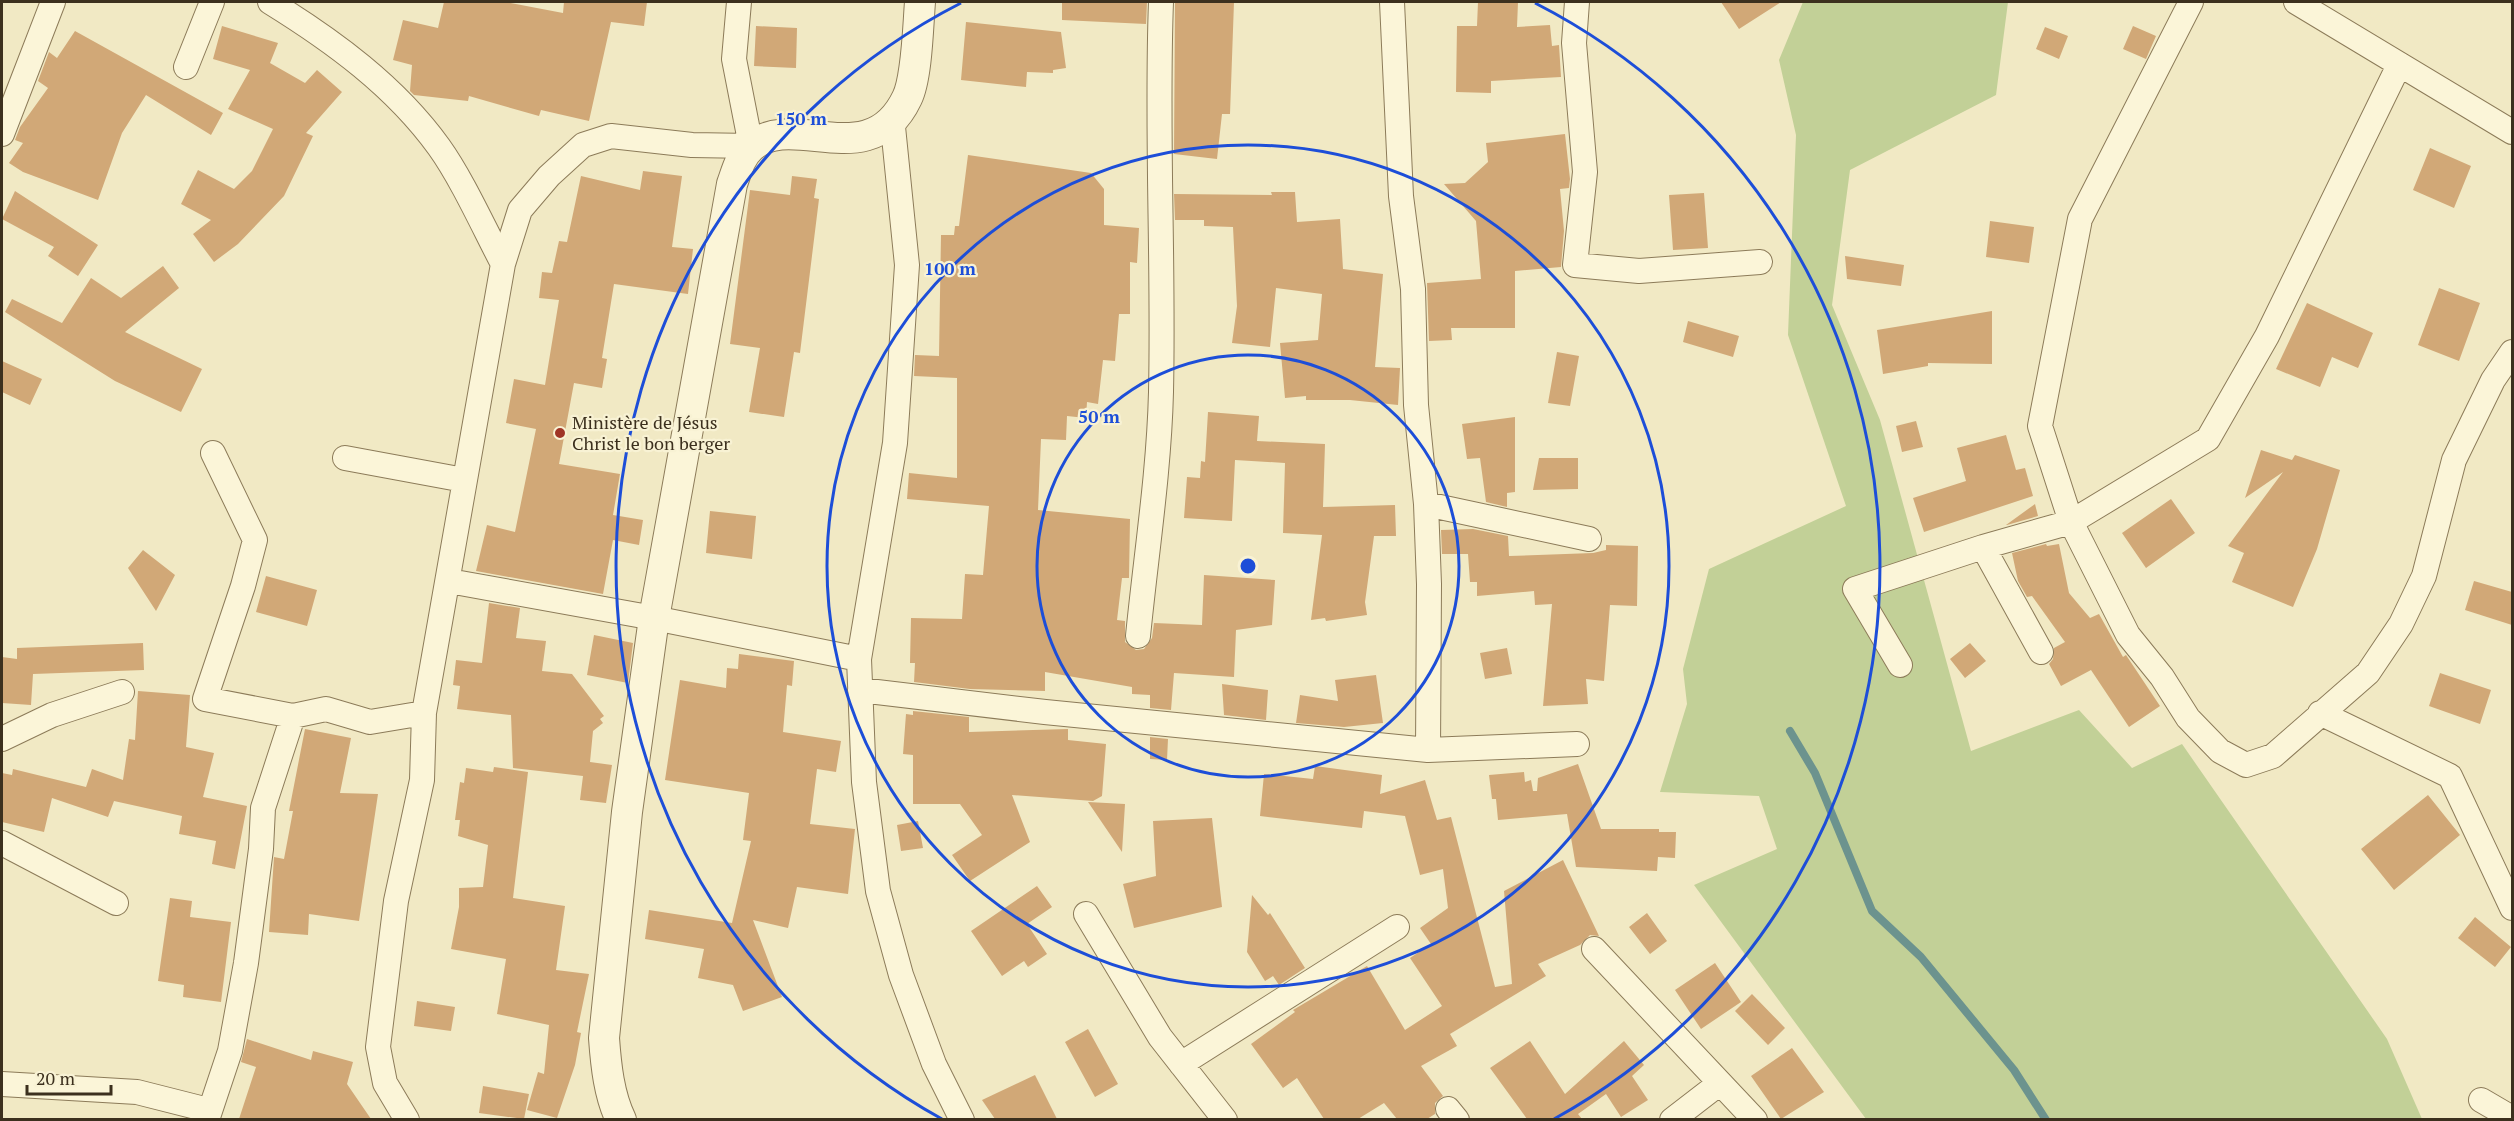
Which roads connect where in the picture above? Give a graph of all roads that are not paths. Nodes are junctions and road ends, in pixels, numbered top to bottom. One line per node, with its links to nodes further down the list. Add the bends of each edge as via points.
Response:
1 (53, 2): 15 (street)
2 (212, 2): 12 (street)
3 (270, 2): 18 (street, via 384,83 440,148)
4 (739, 2): 16 (street, via 734,59)
5 (920, 2): 13 (street, via 908,97)
6 (1161, 2): 29 (street, via 1161,393)
7 (1392, 2): 23 (street, via 1401,196 1413,289 1416,405)
8 (1577, 2): 17 (street, via 1574,44 1585,172 1575,265 1639,271)
9 (2191, 2): 24 (street, via 2080,219 2040,426)
10 (2296, 2): 11 (street)
11 (2399, 65): 14 (street); 24 (street, via 2267,336 2208,439)
12 (186, 67)
13 (892, 117): 16 (street, via 876,132 856,139 801,135 764,139); 31 (street, via 907,265 895,443)
14 (2512, 132)
15 (2, 134)
16 (751, 146): 18 (street, via 692,145 611,136 584,145 549,176 520,210); 28 (street, via 740,160 732,184)
17 (1760, 262)
18 (503, 264): 22 (street)
19 (2512, 352): 35 (street, via 2493,380 2454,460 2424,576 2401,624 2368,673)
20 (213, 453): 37 (street, via 255,540 205,699)
21 (345, 458): 22 (street)
22 (464, 480): 27 (street)
23 (1426, 504): 25 (street); 40 (street)
24 (2071, 522): 26 (street); 35 (street, via 2128,635 2188,718 2220,751 2246,765 2273,756)
25 (1589, 539)
26 (1983, 547): 30 (street); 32 (street, via 1854,589)
27 (448, 581): 28 (street); 36 (street)
28 (654, 618): 31 (street); 54 (street, via 606,1000 607,1071)
29 (1138, 636)
30 (2041, 652)
31 (860, 659): 33 (street)
32 (1900, 665)
33 (860, 690): 40 (street); 55 (street, via 864,782 878,891 901,975 934,1064)
34 (122, 692): 38 (street, via 52,715)
35 (2320, 712): 43 (street, via 2450,776)
36 (424, 713): 37 (street, via 370,722 327,708); 53 (street, via 422,780 396,901 378,1047 386,1083)
37 (293, 716): 51 (street, via 263,808 248,952 230,1051)
38 (2, 739)
39 (1577, 744): 40 (street)
40 (1428, 750)
41 (2, 843): 42 (street)
42 (116, 903)
43 (2512, 908)
44 (1086, 914): 47 (street, via 1160,1037)
45 (1397, 927): 47 (street)
46 (1594, 949): 48 (street)
47 (1181, 1064): 56 (street)
48 (1720, 1083): 57 (street); 58 (street)
49 (2, 1084): 51 (street, via 137,1092)
50 (2481, 1100): 52 (street)
51 (208, 1115)
52 (2512, 1118)
53 (407, 1119)
54 (621, 1119)
55 (962, 1119)
56 (1225, 1119)
57 (1672, 1119)
58 (1755, 1119)

